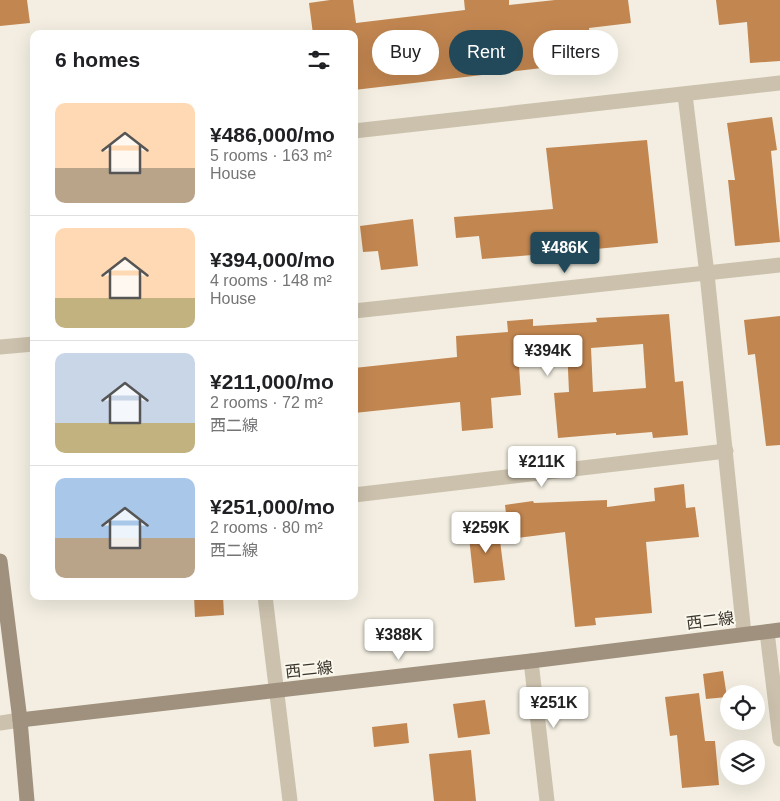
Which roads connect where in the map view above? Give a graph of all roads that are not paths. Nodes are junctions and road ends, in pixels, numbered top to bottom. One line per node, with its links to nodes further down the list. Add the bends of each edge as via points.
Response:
1 (780, 83): 2 (street)
2 (685, 95): 3 (street); 5 (street)
3 (358, 131)
4 (780, 265): 5 (street)
5 (707, 274): 6 (street); 9 (street)
6 (358, 311)
7 (30, 344): 8 (street)
8 (0, 347)
9 (726, 452): 10 (street); 14 (street)
10 (358, 495)
11 (0, 560): 17 (street)
12 (265, 600): 16 (street)
13 (774, 631): 14 (street, 西二線); 19 (street)
14 (744, 634): 15 (street, 西二線)
15 (531, 661): 16 (street, 西二線); 22 (street)
16 (276, 690): 17 (street, 西二線); 21 (street)
17 (20, 720): 18 (street); 20 (street)
18 (0, 723)
19 (780, 738)
20 (27, 801)
21 (290, 801)
22 (548, 801)

